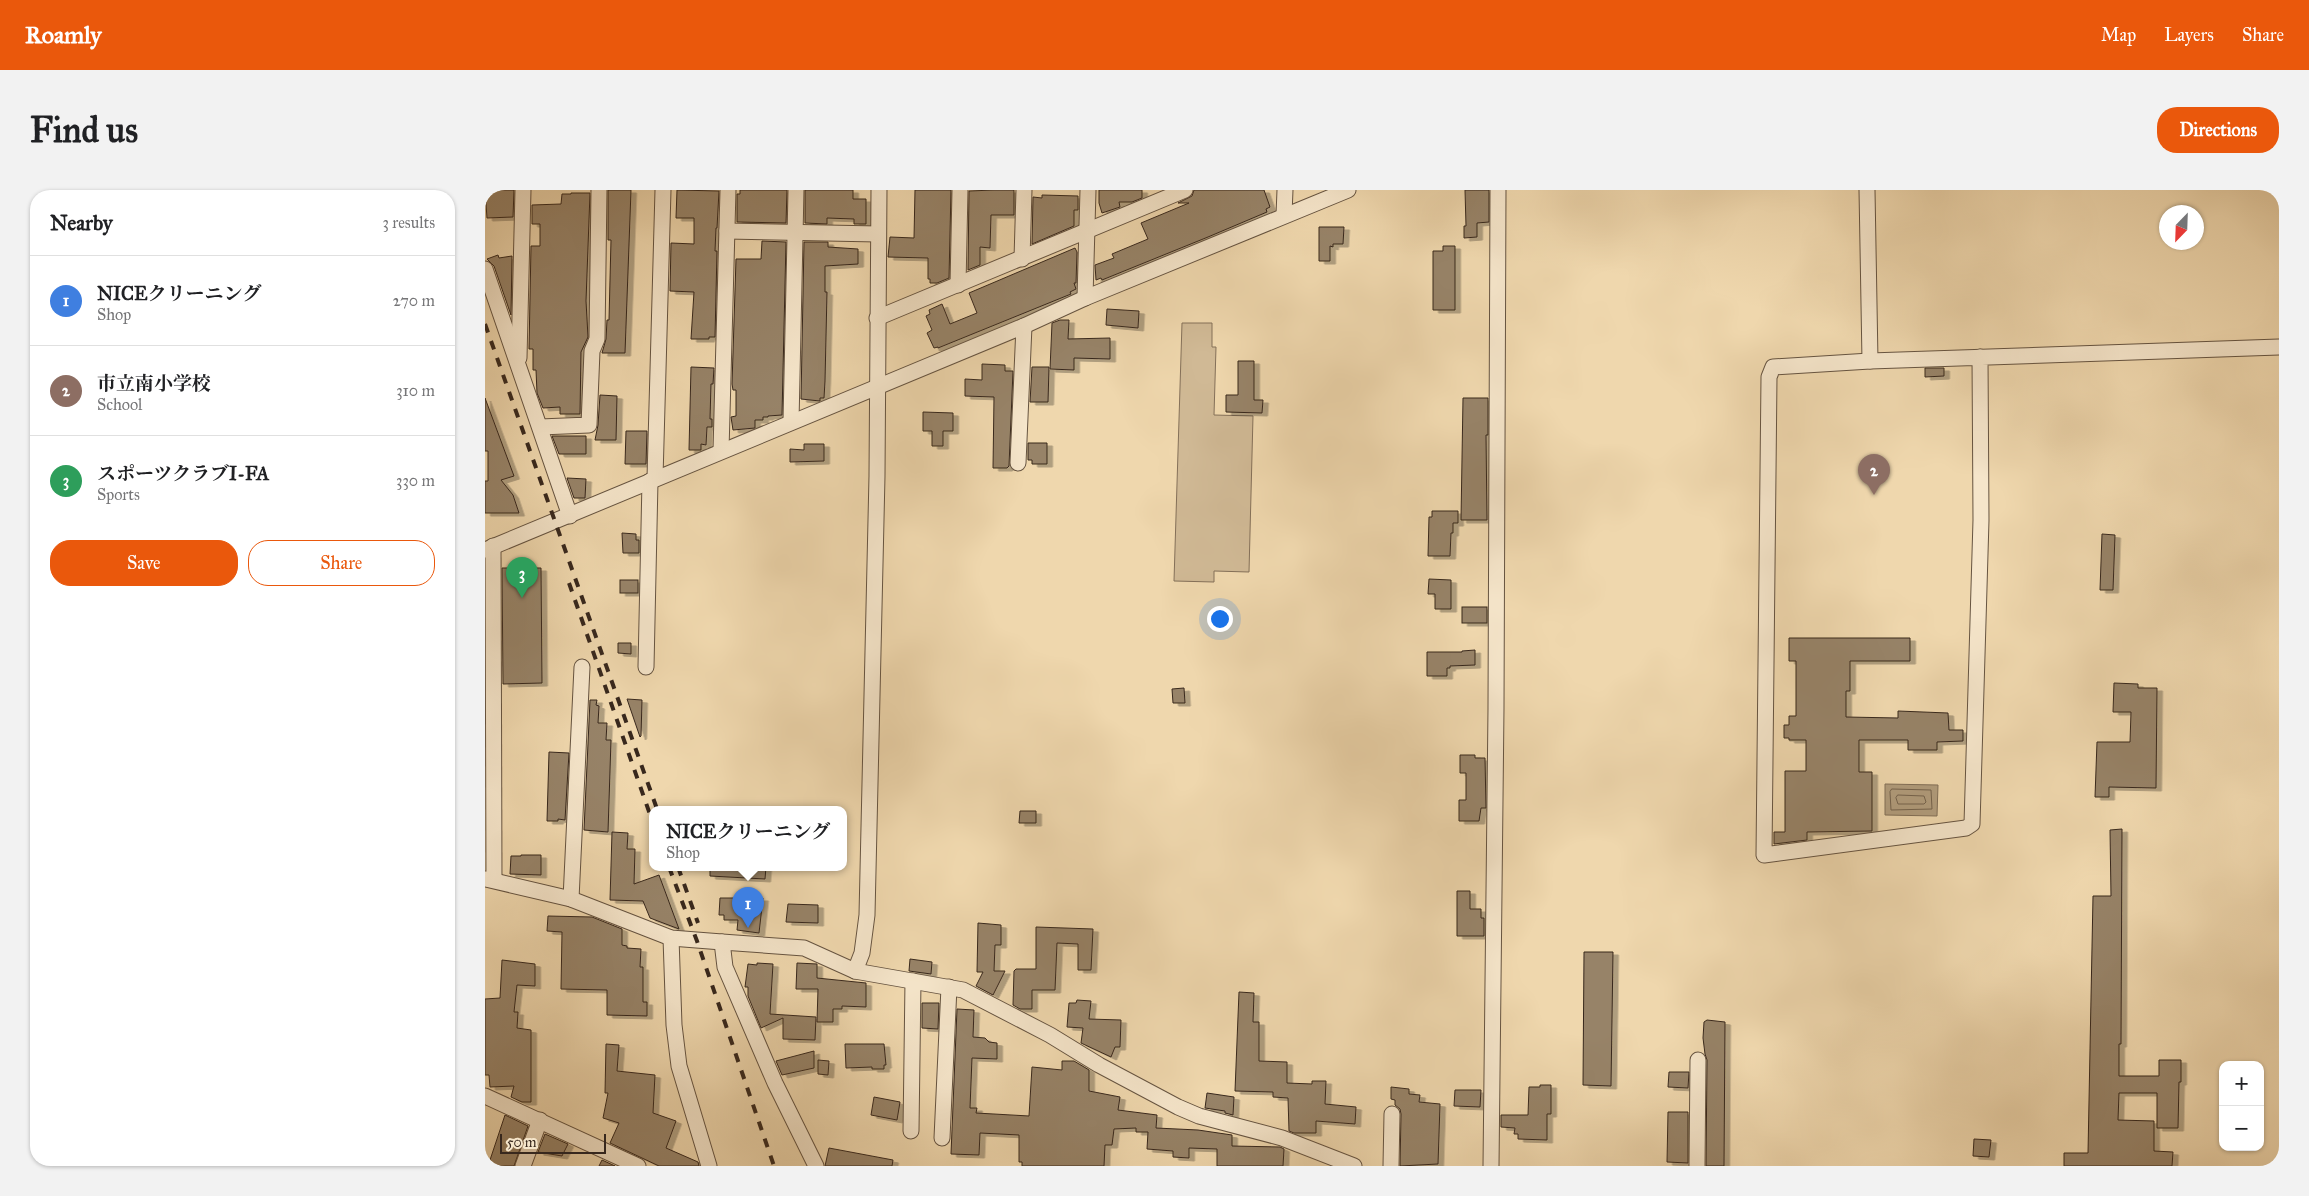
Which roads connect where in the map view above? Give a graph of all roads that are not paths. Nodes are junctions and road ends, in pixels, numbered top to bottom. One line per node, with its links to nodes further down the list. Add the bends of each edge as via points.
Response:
1 (523, 190): 30 (street)
2 (599, 190): 33 (street, via 597,339 593,352 589,425)
3 (663, 190): 36 (street)
4 (728, 190): 17 (street)
5 (796, 190): 19 (street)
6 (879, 190): 20 (street)
7 (960, 190): 23 (street)
8 (1024, 190): 21 (street)
9 (1088, 190): 18 (street)
10 (1185, 190): 15 (street)
11 (1285, 190): 16 (street)
12 (1348, 190): 16 (street)
13 (1498, 190): 60 (street)
14 (1867, 190): 29 (street)
15 (1152, 197): 18 (street)
16 (1284, 215): 24 (street)
17 (727, 231): 19 (street); 34 (street)
18 (1087, 231): 21 (street); 24 (street)
19 (795, 233): 20 (street); 32 (street)
20 (878, 234): 25 (street)
21 (1022, 259): 23 (street)
22 (485, 269): 30 (street)
23 (958, 286): 25 (street)
24 (1085, 298): 26 (street)
25 (877, 318): 31 (street)
26 (1024, 326): 31 (street); 35 (street)
27 (2279, 347): 28 (street)
28 (1980, 357): 29 (street); 29 (street, via 1981,520 1972,824 1966,828 1764,855 1769,377 1773,367)
29 (1870, 361)
30 (519, 364): 33 (street)
31 (877, 386): 32 (street); 45 (street, via 867,915 863,953)
32 (791, 422): 34 (street)
33 (540, 427): 37 (street)
34 (721, 452): 36 (street)
35 (1018, 463)
36 (652, 480): 37 (street); 40 (street)
37 (570, 516): 38 (street)
38 (489, 548): 41 (street)
39 (582, 667): 42 (street)
40 (646, 667)
41 (490, 879): 42 (street)
42 (571, 899): 43 (street)
43 (671, 938): 44 (street); 56 (street, via 679,1066)
44 (722, 942): 45 (street, via 804,948); 57 (street, via 725,968)
45 (855, 971): 46 (street)
46 (913, 981): 47 (street); 52 (street)
47 (949, 987): 53 (street); 58 (street, via 963,990 1051,1035 1178,1108 1282,1138)
48 (1698, 1060): 61 (street)
49 (485, 1096): 51 (street)
50 (1392, 1114): 59 (street)
51 (540, 1120): 54 (street); 55 (street)
52 (911, 1131)
53 (942, 1138)
54 (523, 1166)
55 (638, 1166)
56 (709, 1166)
57 (816, 1166)
58 (1354, 1166)
59 (1391, 1166)
60 (1491, 1166)
61 (1697, 1166)

